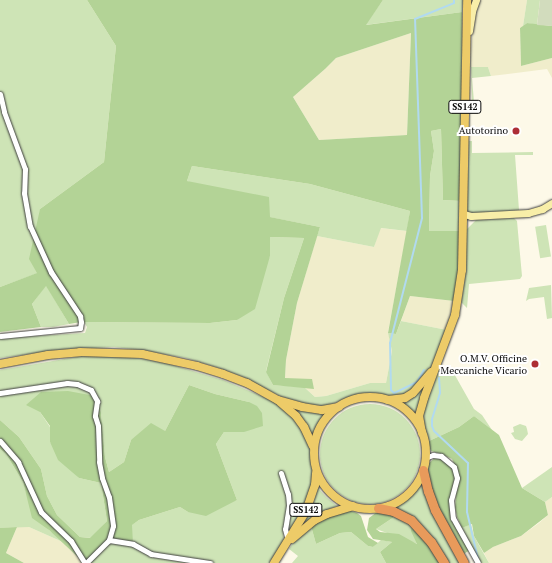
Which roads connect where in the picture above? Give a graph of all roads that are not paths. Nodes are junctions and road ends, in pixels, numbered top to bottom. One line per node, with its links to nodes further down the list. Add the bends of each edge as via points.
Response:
1 (467, 0): 3 (main road, SS142)
2 (476, 0): 3 (street)
3 (466, 55): 6 (main road, SS142)
4 (0, 94): 9 (street, via 4,112 26,169 24,193 30,226 51,272 80,316 80,328)
5 (552, 202): 7 (street, via 535,212)
6 (464, 214): 7 (street); 8 (main road, SS142)
7 (493, 216): 8 (street, via 474,220)
8 (464, 226): 10 (main road, SS142, via 458,299)
9 (0, 336)
10 (442, 352): 14 (main road, SS142, via 429,375 414,393 405,398); 16 (main road, SS142, via 424,398 420,416)
11 (0, 364): 13 (main road, via 80,352 142,354 223,374)
12 (0, 393): 25 (street, via 67,383 91,390 97,401 95,416 98,426 99,462 112,514 113,526)
13 (278, 400): 15 (main road, via 322,410); 18 (main road, via 296,416)
14 (386, 400): 15 (main road, via 362,398); 16 (main road, via 408,413)
15 (339, 407): 18 (main road, via 321,426)
16 (422, 433): 19 (main road)
17 (0, 441): 28 (street, via 18,462 41,512 71,541)
18 (314, 448): 20 (main road)
19 (425, 458): 21 (main road); 33 (street, via 441,456 454,467 457,478 451,500 453,518)
20 (316, 468): 23 (main road, via 327,489 336,498); 26 (main road, SS142, via 312,497)
21 (423, 470): 24 (main road, via 405,496 390,505); 32 (highway, via 435,510)
22 (282, 473): 26 (street, via 289,505 286,529)
23 (353, 506): 24 (main road, via 365,509); 27 (main road, SS142, via 315,520)
24 (378, 508): 31 (highway, via 393,511 411,520 431,542)
25 (109, 540): 28 (street); 29 (street, via 133,544 151,554)
26 (288, 540): 27 (main road, SS142)
27 (283, 548): 30 (main road, SS142)
28 (86, 563)
29 (210, 563)
30 (274, 563)
31 (444, 563)
32 (464, 563)
33 (478, 563)

